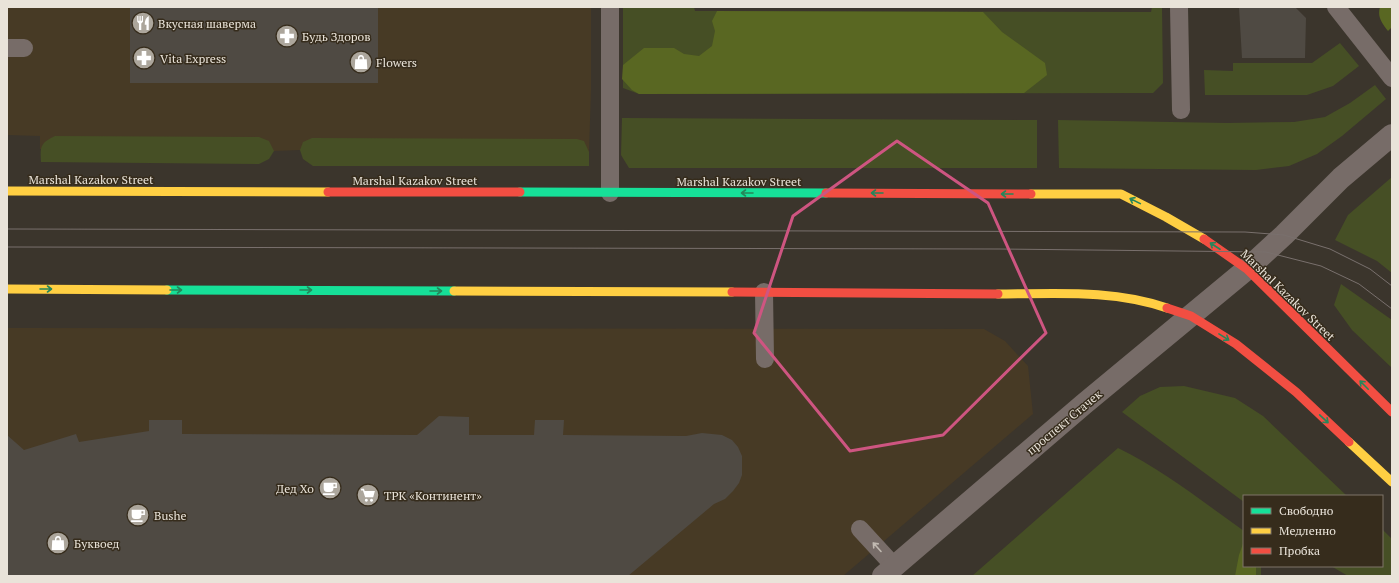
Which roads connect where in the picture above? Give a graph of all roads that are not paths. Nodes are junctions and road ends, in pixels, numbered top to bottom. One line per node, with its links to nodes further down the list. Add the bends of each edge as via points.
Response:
1 (610, 7): 8 (lane)
2 (1179, 7): 5 (lane)
3 (1336, 7): 4 (lane)
4 (1392, 78)
5 (1181, 110)
6 (1392, 135): 9 (street, проспект Стачек, via 1341,178)
7 (7, 191): 8 (street, Marshal Kazakov Street)
8 (610, 193): 9 (street, Marshal Kazakov Street, one-way to 8, via 1194,232 1121,194)
9 (1247, 269): 12 (street, проспект Стачек); 14 (street, Marshal Kazakov Street, one-way to 9)
10 (7, 289): 11 (street, one-way to 11)
11 (764, 292): 12 (street, via 1098,294 1150,302); 13 (lane)
12 (1192, 316): 15 (street, one-way to 15, via 1236,344 1296,392); 17 (street, проспект Стачек)
13 (765, 359)
14 (1392, 412)
15 (1392, 482)
16 (860, 529): 17 (lane, one-way to 16)
17 (888, 571)

